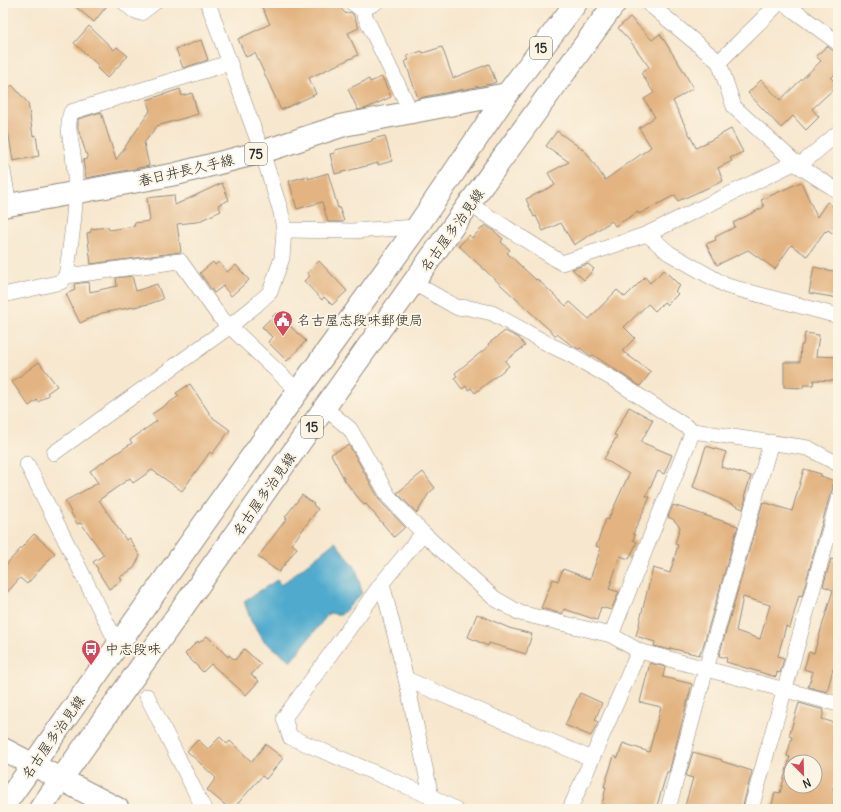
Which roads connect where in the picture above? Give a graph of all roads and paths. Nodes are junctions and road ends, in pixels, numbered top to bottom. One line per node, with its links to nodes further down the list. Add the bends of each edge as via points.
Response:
1 (125, 3): 2 (street, via 133,10 141,12)
2 (154, 3)
3 (208, 3): 12 (street)
4 (576, 3): 13 (main road, 名古屋多治見線 / 15)
5 (615, 3): 21 (main road, 名古屋多治見線 / 15)
6 (648, 3): 11 (street)
7 (779, 3): 11 (street)
8 (784, 3): 10 (street)
9 (364, 5): 14 (street)
10 (838, 43)
11 (719, 62): 17 (street, via 734,107)
12 (229, 63): 16 (street); 20 (street, via 71,112 68,119)
13 (507, 94): 14 (main road, 春日井長久手線 / 75); 23 (main road, 名古屋多治見線 / 15)
14 (411, 112): 16 (main road, 春日井長久手線 / 75, via 344,125)
15 (838, 133): 17 (street)
16 (262, 152): 20 (main road, 春日井長久手線 / 75, via 176,174); 24 (street)
17 (798, 164): 19 (street); 25 (street)
18 (3, 171): 22 (street)
19 (838, 191)
20 (76, 192): 22 (main road, 春日井長久手線 / 75); 26 (street)
21 (469, 204): 25 (street, via 562,263); 27 (main road, 名古屋多治見線 / 15)
22 (6, 206)
23 (417, 227): 24 (street, via 352,231); 31 (main road, 名古屋多治見線 / 15)
24 (284, 230): 30 (street, via 282,258 270,292)
25 (647, 234): 29 (street, via 669,253 727,286)
26 (66, 276): 28 (street, via 61,282); 30 (street, via 180,261)
27 (414, 283): 32 (main road, 名古屋多治見線 / 15); 33 (street, via 458,308 465,307 492,313 613,379)
28 (3, 295)
29 (838, 316)
30 (229, 327): 31 (street); 35 (street)
31 (298, 391): 42 (main road, 名古屋多治見線 / 15)
32 (325, 408): 39 (street, via 350,429 389,497); 52 (main road, 名古屋多治見線 / 15)
33 (693, 431): 34 (street); 41 (street)
34 (771, 442): 37 (street, via 808,448); 44 (street)
35 (54, 453)
36 (27, 464): 42 (street)
37 (838, 464)
38 (838, 500): 46 (street)
39 (423, 533): 40 (street); 41 (street, via 494,598 520,613)
40 (382, 583): 45 (street); 53 (street, via 284,718 290,737)
41 (610, 635): 43 (street)
42 (118, 645): 51 (main road, 名古屋多治見線 / 15)
43 (639, 651): 44 (street); 50 (street)
44 (706, 669): 46 (street); 60 (street)
45 (406, 679): 50 (street); 53 (street)
46 (785, 690): 48 (street); 61 (street)
47 (147, 696): 57 (street)
48 (838, 704)
49 (3, 749): 51 (main road)
50 (592, 759): 59 (street)
51 (33, 765): 52 (main road); 54 (main road, 名古屋多治見線 / 15)
52 (62, 780): 55 (main road, 名古屋多治見線 / 15); 56 (main road)
53 (433, 803): 58 (street)
54 (3, 807)
55 (40, 809)
56 (118, 809)
57 (204, 809)
58 (455, 809)
59 (570, 809)
60 (668, 809)
61 (751, 809)

